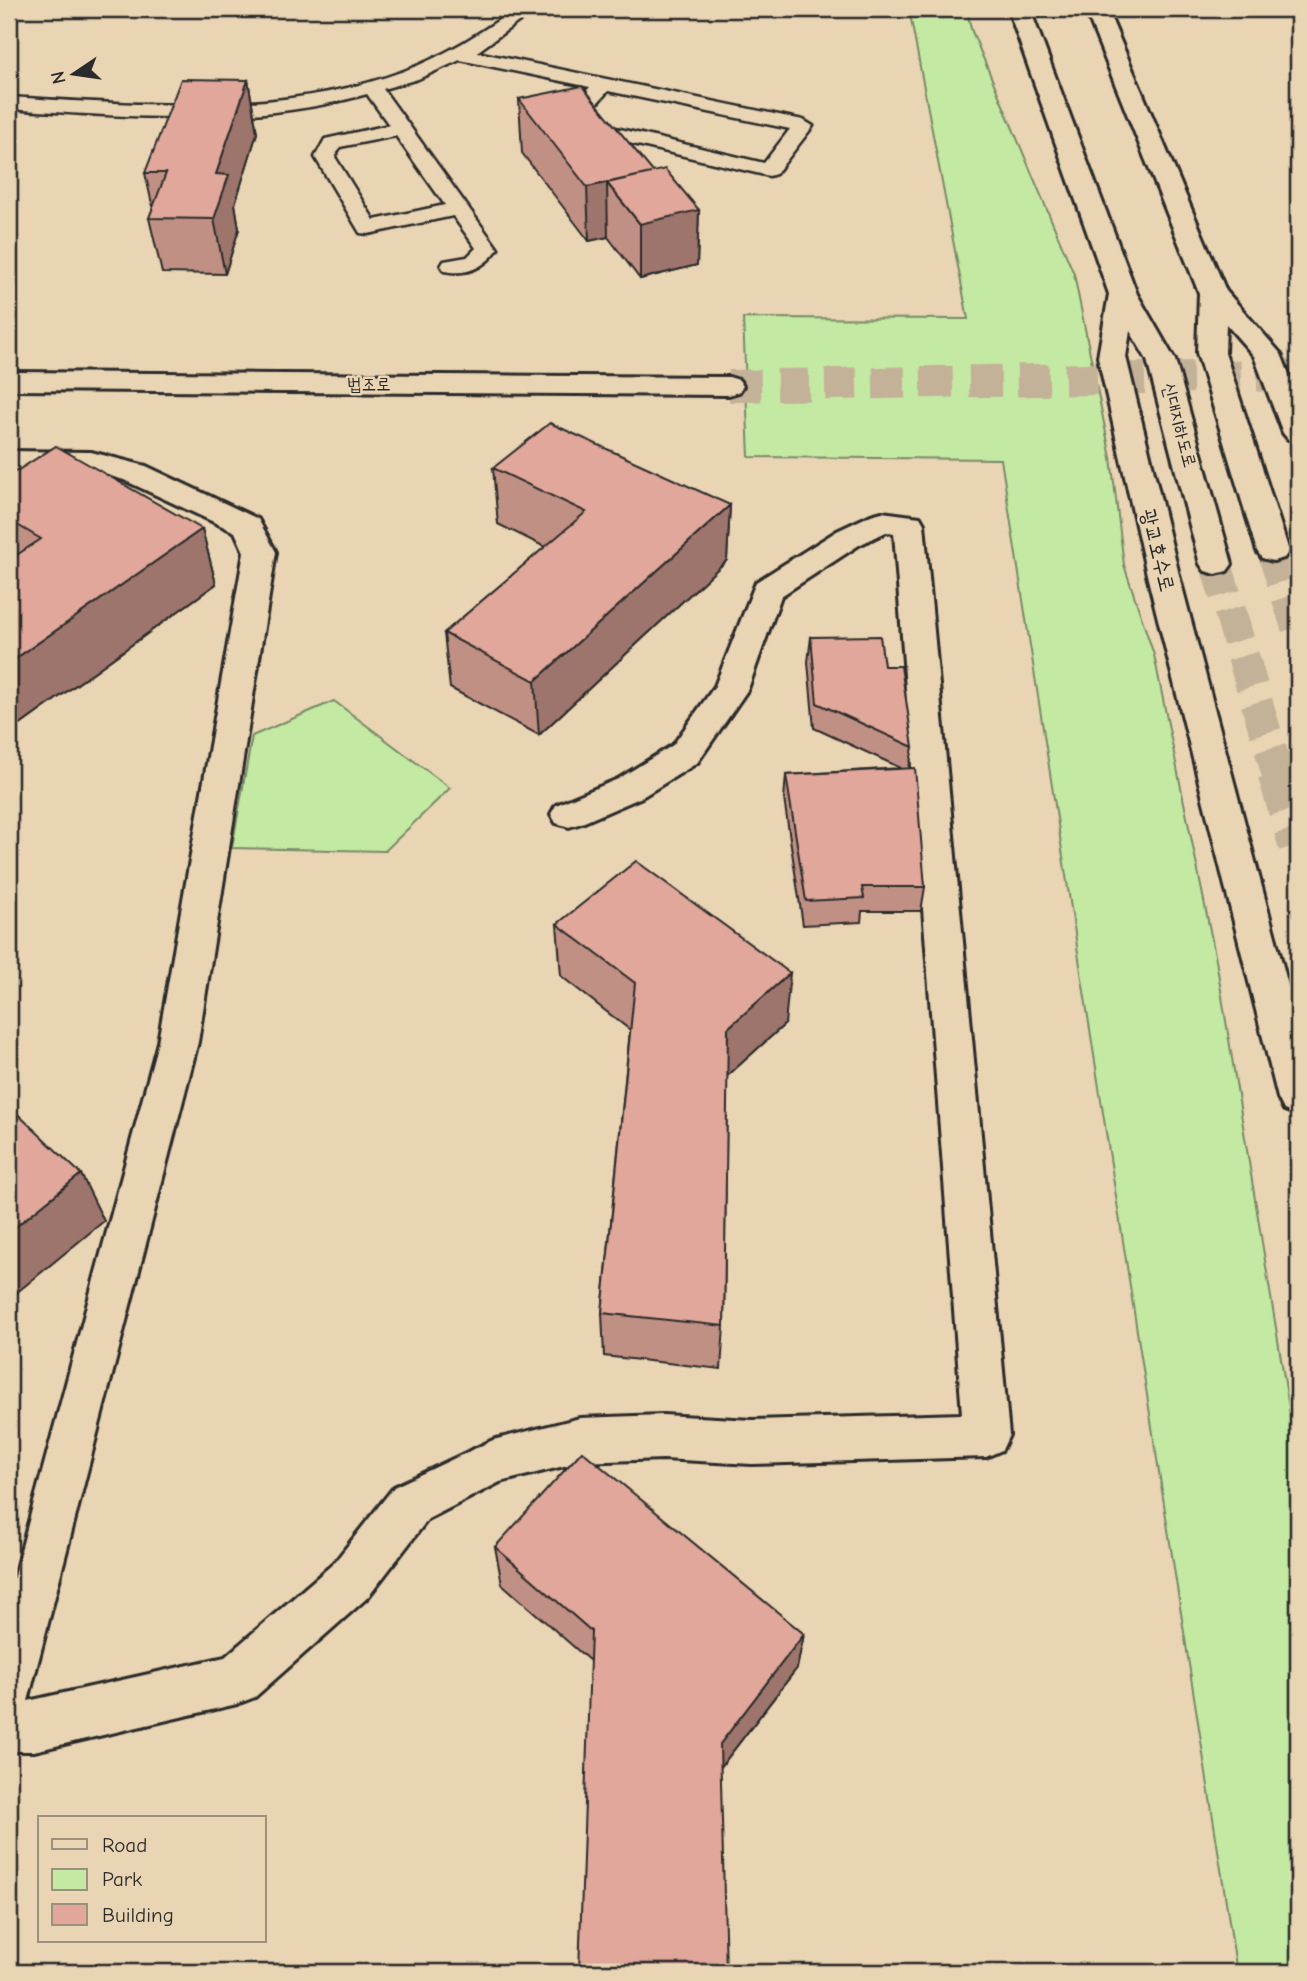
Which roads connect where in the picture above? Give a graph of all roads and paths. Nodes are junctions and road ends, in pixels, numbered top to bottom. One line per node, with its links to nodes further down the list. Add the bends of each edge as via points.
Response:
1 (527, 9): 4 (lane)
2 (1019, 9): 12 (main road, 광교호수로)
3 (1096, 9): 11 (main road)
4 (462, 55): 5 (lane); 6 (lane)
5 (604, 84): 5 (lane, via 684,101 803,126 769,170 568,124)
6 (371, 86): 7 (lane, via 295,102 200,110); 8 (lane)
7 (9, 103)
8 (401, 129): 9 (lane); 9 (lane, via 332,144 325,157 368,228)
9 (458, 208): 10 (lane, via 486,249 474,263)
10 (452, 266)
11 (1213, 293): 15 (main road, via 1267,354); 17 (main road, via 1211,353)
12 (1123, 294): 18 (main road, 신대지하도로, via 1161,360); 20 (main road, 광교호수로, via 1112,357)
13 (9, 381): 14 (main road, 법조로)
14 (729, 386)
15 (1298, 433)
16 (9, 460): 21 (main road, via 91,461 135,473 247,526 260,552 178,1042)
17 (1273, 551)
18 (1216, 564)
19 (569, 814): 22 (main road, via 630,788 685,754 731,689 768,590 848,538 882,522 909,524 986,1435 752,1442 663,1437 580,1440 493,1462 411,1503 351,1580 237,1679 34,1726)
20 (1298, 1098)
21 (9, 1686)
22 (9, 1726)

